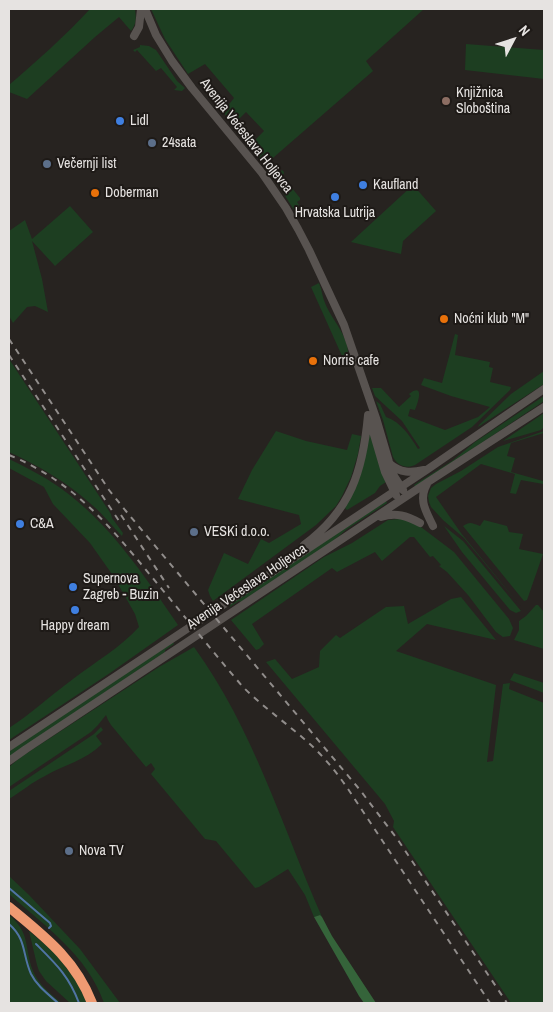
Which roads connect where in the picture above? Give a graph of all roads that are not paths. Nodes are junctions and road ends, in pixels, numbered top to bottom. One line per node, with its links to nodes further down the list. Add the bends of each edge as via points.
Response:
1 (141, 9): 3 (main road, via 140,23)
2 (145, 9): 5 (main road, Avenija Većeslava Holjevca, via 172,60 286,208 337,308)
3 (134, 36)
4 (544, 389): 9 (main road)
5 (367, 393): 7 (main road, Avenija Većeslava Holjevca); 8 (main road, Avenija Većeslava Holjevca)
6 (544, 407): 10 (main road, Avenija Većeslava Holjevca)
7 (368, 415): 11 (main road, Avenija Većeslava Holjevca, via 383,466); 16 (main road, via 362,459 347,499 325,528)
8 (389, 462): 9 (main road, via 405,472); 11 (main road, Avenija Većeslava Holjevca)
9 (428, 469): 11 (main road)
10 (428, 482): 12 (main road, Avenija Većeslava Holjevca); 15 (main road, via 423,502)
11 (397, 489): 12 (main road); 16 (main road, Avenija Većeslava Holjevca)
12 (404, 498): 13 (main road, Avenija Većeslava Holjevca)
13 (372, 520): 14 (main road, via 397,514); 18 (main road, Avenija Većeslava Holjevca)
14 (420, 523)
15 (433, 526)
16 (284, 564): 17 (main road, Avenija Većeslava Holjevca)
17 (9, 747)
18 (9, 761)
19 (9, 907): 20 (highway, via 67,960)
20 (92, 1003)

